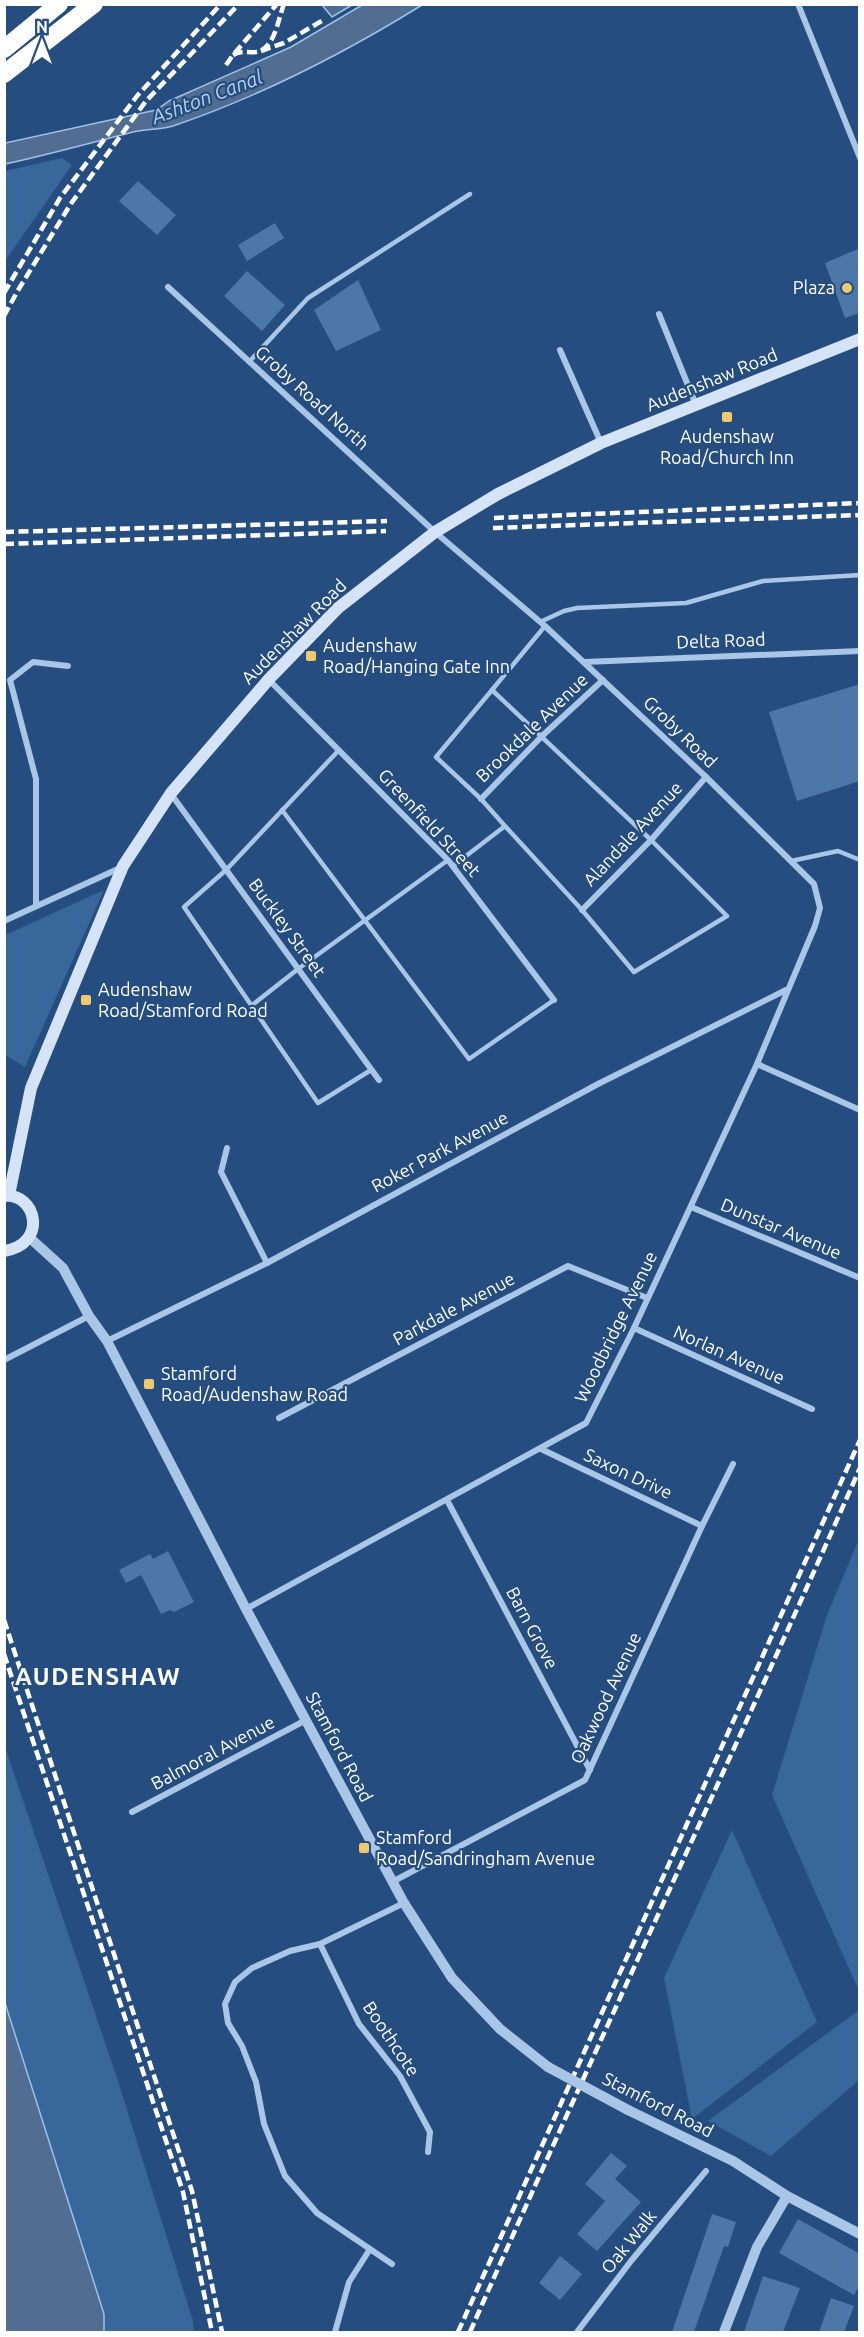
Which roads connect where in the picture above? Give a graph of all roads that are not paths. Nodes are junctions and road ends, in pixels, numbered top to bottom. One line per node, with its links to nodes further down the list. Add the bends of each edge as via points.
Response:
1 (59, 4): 4 (highway)
2 (94, 4): 5 (highway)
3 (798, 4): 6 (street)
4 (4, 49)
5 (4, 74)
6 (860, 158)
7 (470, 194): 12 (lane, via 308,298)
8 (168, 287): 12 (street, Groby Road North)
9 (659, 314): 13 (street)
10 (860, 339): 13 (main road, Audenshaw Road)
11 (560, 350): 14 (street)
12 (249, 362): 15 (street, Groby Road North)
13 (696, 406): 14 (main road, Audenshaw Road)
14 (601, 443): 15 (main road, Audenshaw Road)
15 (435, 532): 17 (street, Groby Road); 21 (main road, Audenshaw Road, via 338,608)
16 (860, 575): 17 (lane, via 763,580 686,603 577,608)
17 (543, 624): 19 (street, Groby Road); 23 (lane)
18 (860, 651): 19 (street, Delta Road)
19 (583, 662): 22 (street, Groby Road)
20 (68, 666): 37 (street, via 33,662 10,680 36,778)
21 (268, 679): 25 (street, Greenfield Street); 27 (main road, Audenshaw Road)
22 (603, 680): 24 (street, Brookdale Avenue); 26 (street, Groby Road)
23 (492, 690): 24 (lane); 28 (lane, via 436,757)
24 (542, 736): 28 (street, Brookdale Avenue); 31 (lane)
25 (339, 750): 29 (lane); 34 (street, Greenfield Street)
26 (706, 777): 31 (street, Alandale Avenue); 33 (street, Groby Road)
27 (171, 794): 35 (main road, Audenshaw Road); 36 (street, Buckley Street)
28 (482, 799): 30 (lane)
29 (282, 810): 36 (lane); 40 (lane)
30 (505, 826): 34 (lane); 38 (lane)
31 (651, 840): 38 (street, Alandale Avenue); 38 (lane, via 727,916 634,972)
32 (860, 860): 33 (lane, via 838,851)
33 (791, 861): 42 (street, Groby Road, via 814,884 820,908)
34 (451, 863): 40 (lane); 43 (street, Greenfield Street)
35 (123, 866): 37 (street); 50 (main road, Audenshaw Road, via 31,1088)
36 (226, 870): 41 (street, Buckley Street); 44 (lane, via 184,907)
37 (36, 906): 39 (street)
38 (582, 910)
39 (4, 921)
40 (365, 921): 41 (lane); 43 (lane, via 469,1059)
41 (298, 969): 44 (lane); 46 (street, Buckley Street)
42 (787, 990): 45 (street, Woodbridge Avenue); 54 (street, Roker Park Avenue, via 598,1084)
43 (554, 1000)
44 (251, 1006): 46 (lane, via 318,1103)
45 (758, 1064): 48 (street); 51 (street, Woodbridge Avenue)
46 (371, 1070): 47 (street, Buckley Street)
47 (379, 1080)
48 (860, 1110)
49 (227, 1148): 54 (street, via 222,1172)
50 (7, 1195): 52 (main road, Audenshaw Road, via 21,1200 31,1210 34,1222)
51 (691, 1207): 55 (street, Dunstar Avenue); 56 (street, Woodbridge Avenue)
52 (30, 1238): 53 (main road, via 18,1249); 57 (street, Stamford Road, via 63,1268)
53 (4, 1251)
54 (267, 1263): 59 (street, Roker Park Avenue)
55 (860, 1278)
56 (647, 1298): 58 (street, Woodbridge Avenue); 62 (street, Parkdale Avenue, via 568,1266)
57 (89, 1316): 59 (street, Stamford Road); 60 (street)
58 (634, 1328): 61 (street, Norlan Avenue); 63 (street, Woodbridge Avenue, via 586,1423)
59 (107, 1341): 67 (street, Stamford Road)
60 (4, 1360)
61 (812, 1409)
62 (279, 1418)
63 (541, 1449): 65 (street, Woodbridge Avenue); 66 (street, Saxon Drive)
64 (732, 1464): 66 (street, Oakwood Avenue)
65 (447, 1500): 67 (street, Woodbridge Avenue); 69 (street, Barn Grove)
66 (702, 1526): 69 (street, Oakwood Avenue)
67 (246, 1609): 68 (street, Stamford Road)
68 (307, 1720): 70 (street, Balmoral Avenue); 71 (street, Stamford Road)
69 (590, 1770): 71 (street, Oakwood Avenue, via 585,1780)
70 (132, 1812)
71 (392, 1882): 72 (street, Stamford Road)
72 (404, 1904): 73 (street); 76 (street, Stamford Road, bridge, via 452,1978 500,2029 548,2067 733,2161)
73 (320, 1944): 74 (street, Boothcote, via 359,2024 400,2076 430,2132); 78 (street, via 271,1959 235,1982 225,2004 228,2023 256,2082 264,2124 285,2176 317,2213)
74 (428, 2152)
75 (706, 2171): 81 (street, Oak Walk)
76 (787, 2196): 77 (street, Stamford Road); 82 (street, via 757,2247)
77 (860, 2234)
78 (370, 2249): 79 (street); 80 (street, via 350,2282)
79 (392, 2264)
80 (335, 2332)
81 (577, 2332)
82 (724, 2332)

